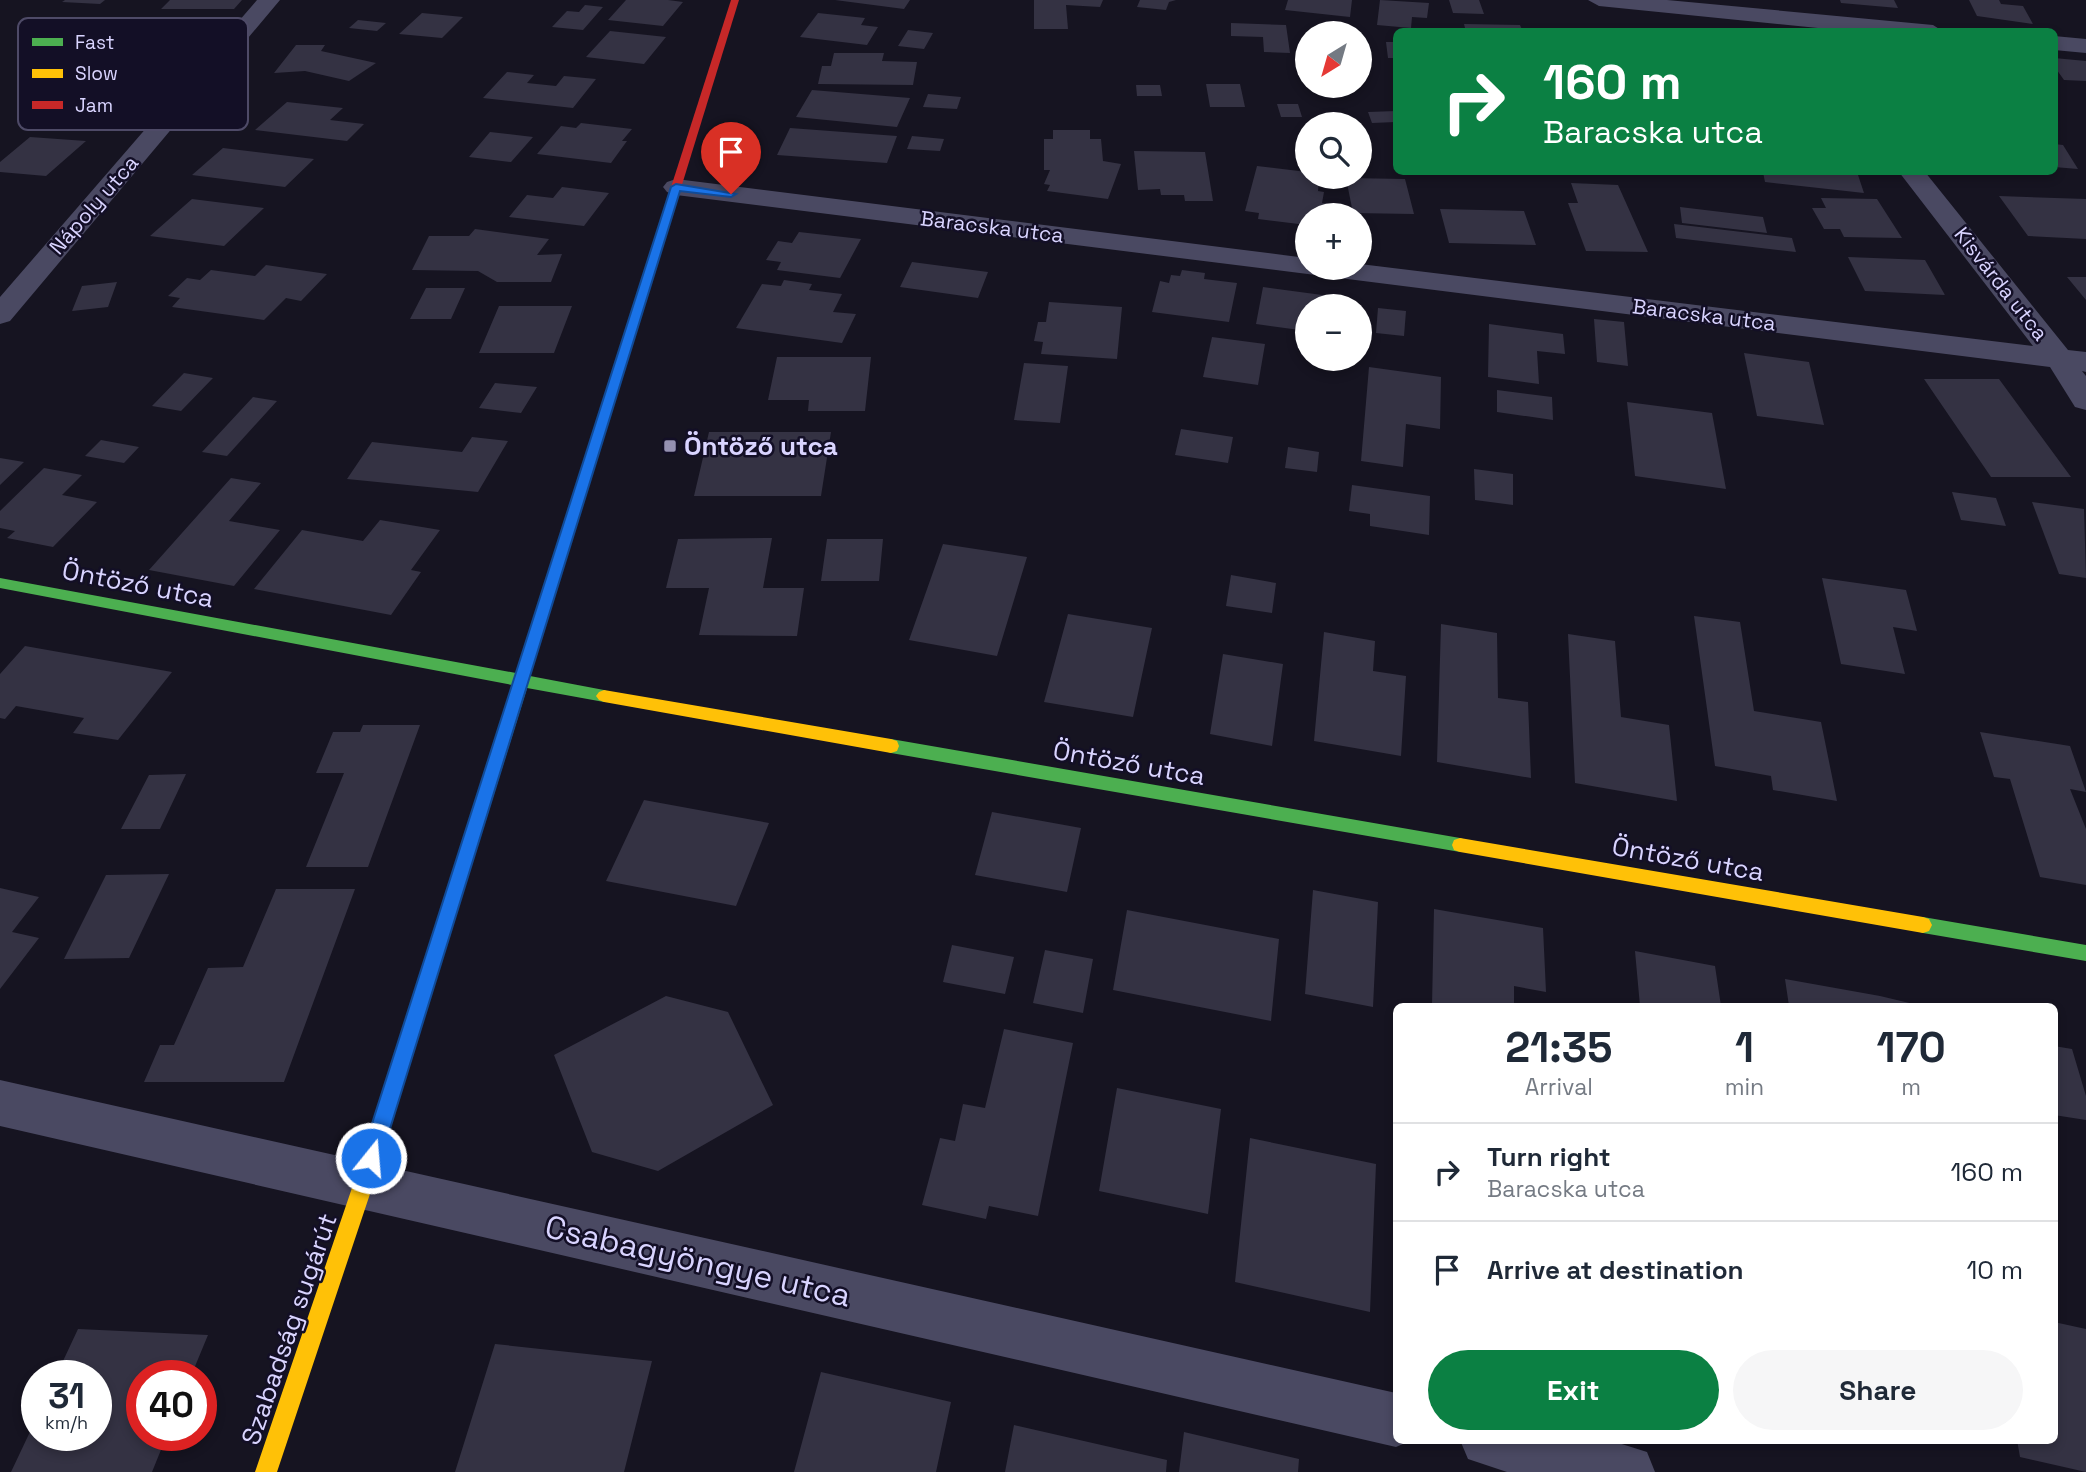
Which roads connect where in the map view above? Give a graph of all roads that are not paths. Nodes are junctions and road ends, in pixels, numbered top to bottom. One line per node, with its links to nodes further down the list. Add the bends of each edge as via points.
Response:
1 (269, 0): 5 (street, Nápoly utca)
2 (735, 0): 12 (street, Szabadság sugárút)
3 (1599, 0): 6 (street)
4 (1776, 0): 6 (street)
5 (248, 25)
6 (1796, 25): 7 (street)
7 (1855, 28)
8 (2058, 43): 9 (street)
9 (2086, 46)
10 (158, 130): 15 (street, Nápoly utca)
11 (1915, 175): 16 (street, Kisvárda utca)
12 (676, 187): 13 (street, Baracska utca); 19 (street, Szabadság sugárút)
13 (1295, 264)
14 (1372, 274): 16 (street, Baracska utca)
15 (0, 315)
16 (2073, 361): 17 (street, Kisvárda utca)
17 (2086, 400)
18 (0, 583): 19 (street, Öntöző utca)
19 (520, 682): 20 (street, Öntöző utca); 22 (street, Szabadság sugárút)
20 (2086, 953)
21 (0, 1102): 22 (street, Csabagyöngye utca)
22 (363, 1185): 23 (street, Csabagyöngye utca); 25 (street, Szabadság sugárút)
23 (1393, 1419)
24 (1504, 1444): 26 (street)
25 (266, 1472)
26 (1627, 1472)

